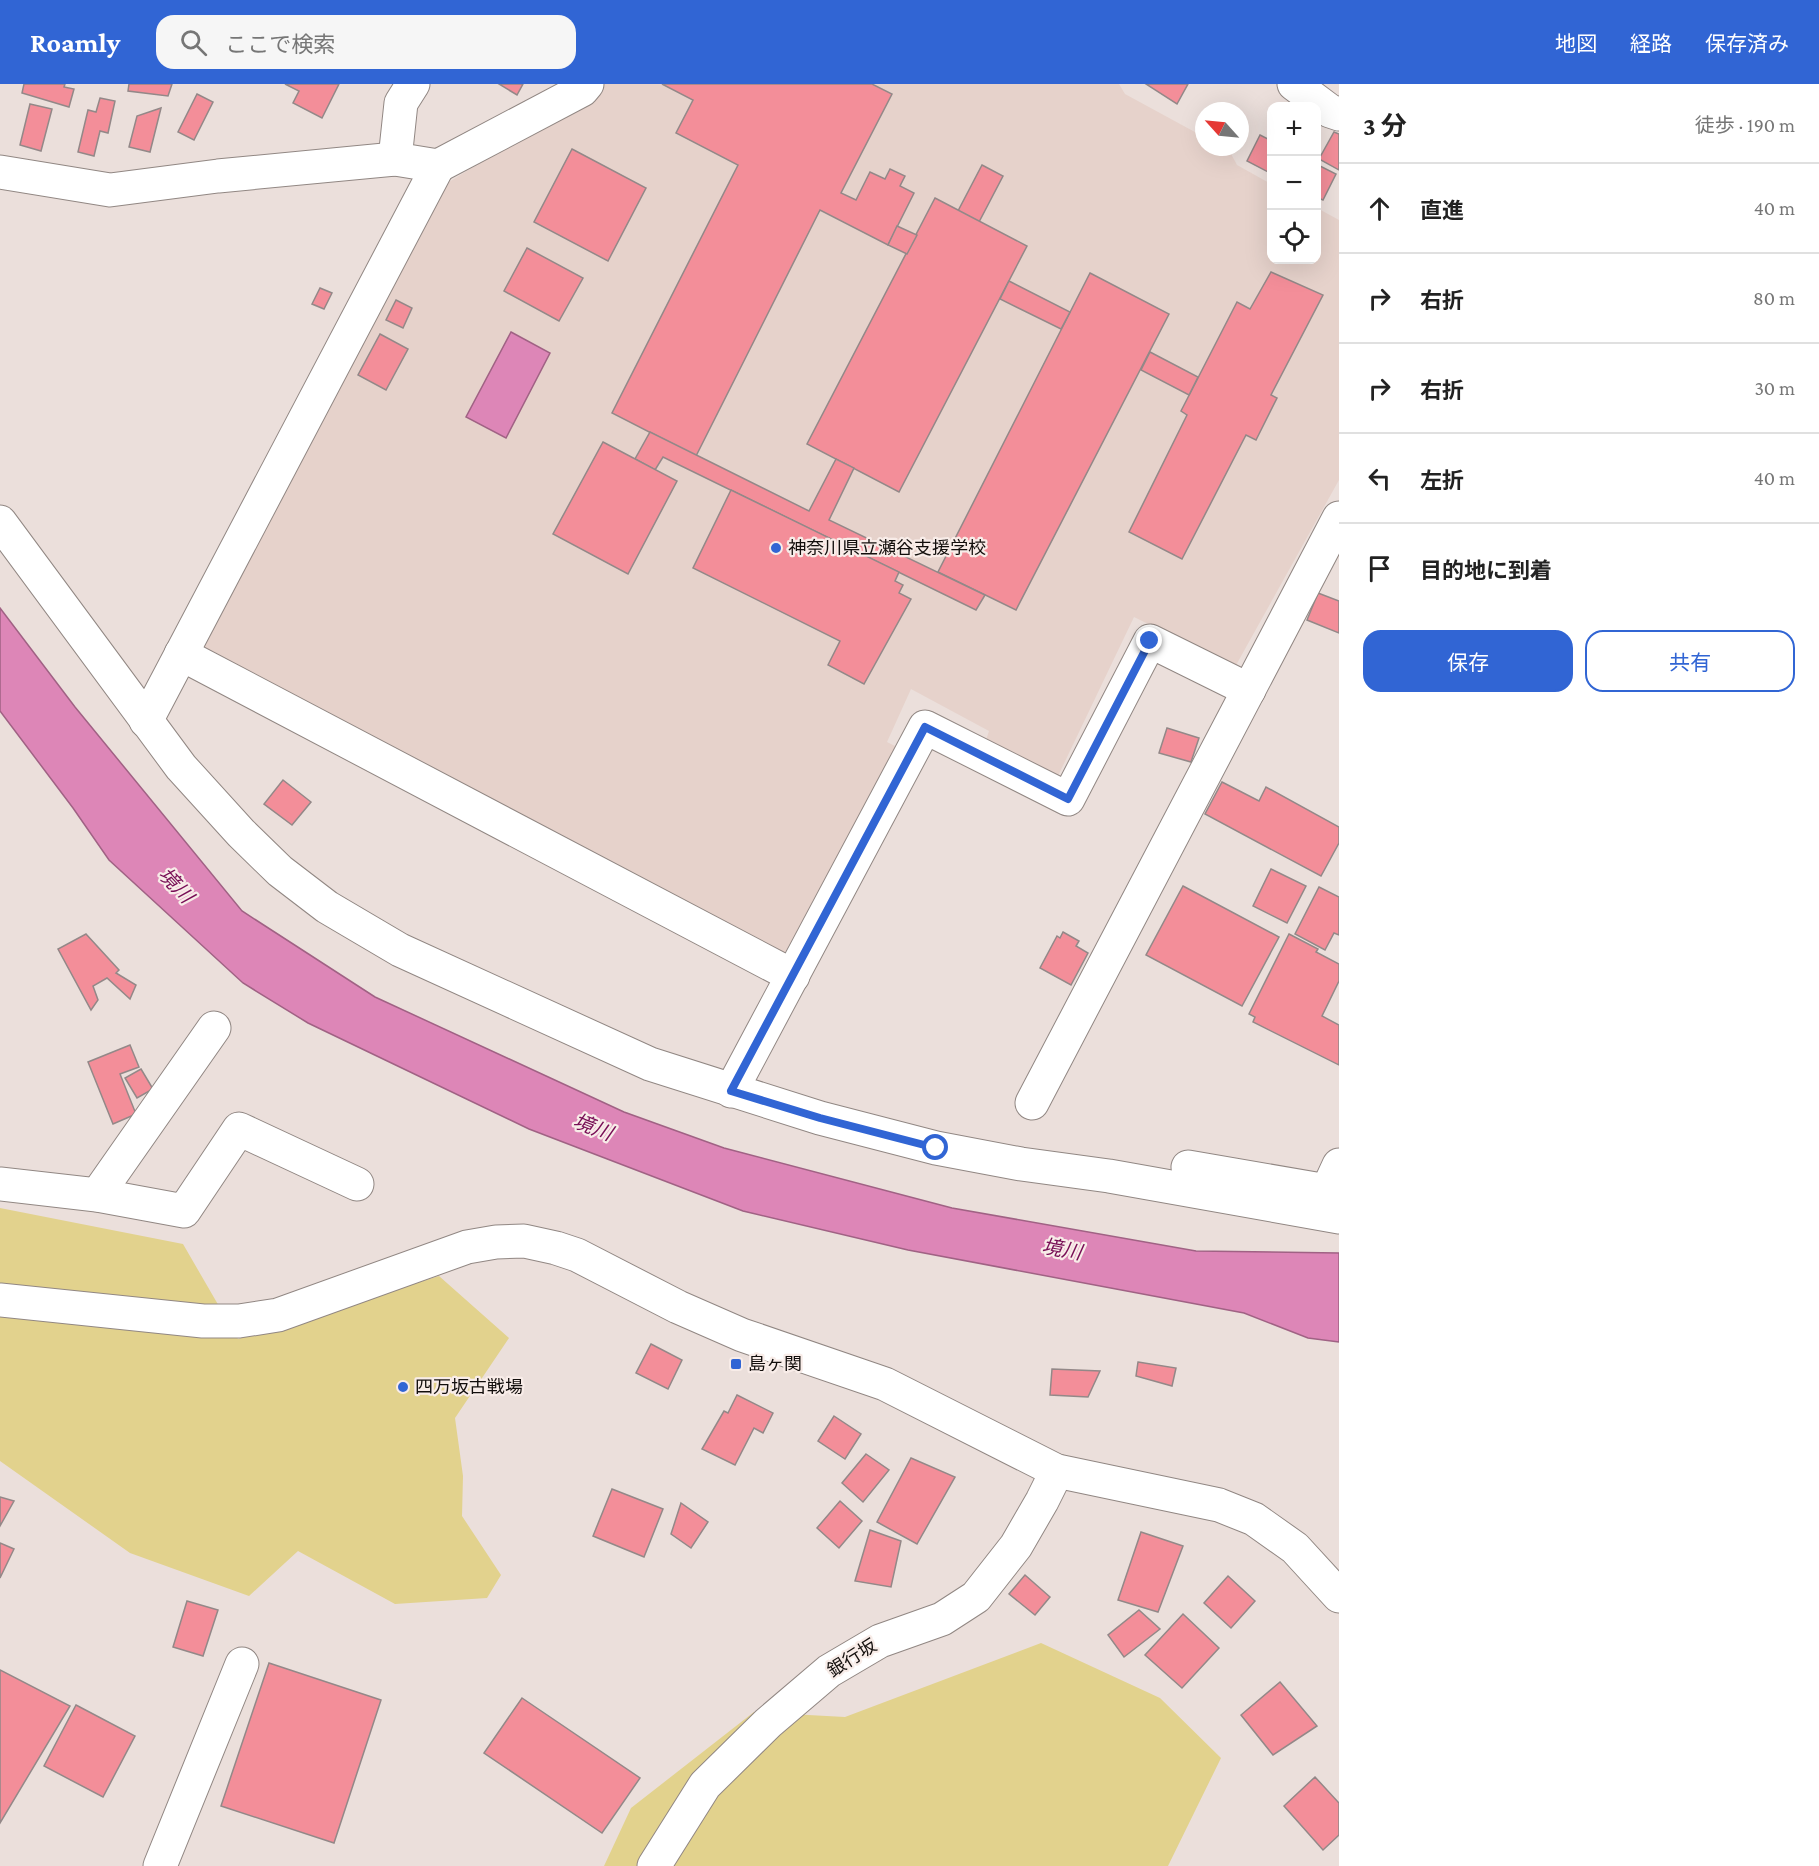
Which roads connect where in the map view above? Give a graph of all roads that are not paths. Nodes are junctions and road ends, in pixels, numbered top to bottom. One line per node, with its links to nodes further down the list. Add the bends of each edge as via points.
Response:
1 (413, 84): 5 (street, via 401,103)
2 (587, 84): 6 (street)
3 (1294, 84): 4 (street)
4 (1339, 114)
5 (394, 159): 6 (street); 7 (street, via 110,190)
6 (438, 166): 10 (street)
7 (0, 172)
8 (1339, 519): 11 (street)
9 (0, 522): 12 (street)
10 (180, 654): 12 (street); 13 (street)
11 (1249, 690): 13 (street, via 1150,641 1068,799 925,727); 16 (street)
12 (146, 721): 15 (street, via 181,767 241,833 280,871 327,907 400,950 472,983 650,1064)
13 (793, 975): 15 (street)
14 (213, 1028): 20 (street)
15 (731, 1091): 19 (street, via 936,1148 1022,1164 1109,1176)
16 (1032, 1103)
17 (0, 1184): 20 (street)
18 (357, 1184): 20 (street, via 239,1129 184,1211)
19 (1336, 1191)
20 (97, 1195)
21 (0, 1300): 22 (street, via 203,1321 239,1321 278,1315 467,1246 525,1241 577,1255 742,1335 885,1384)
22 (1057, 1471): 23 (street, via 1219,1505 1254,1519 1295,1548); 26 (street, 銀行坂, via 1016,1546 976,1597 942,1619 880,1641 829,1671 768,1723 705,1785)
23 (1339, 1596)
24 (242, 1664): 25 (street)
25 (160, 1866)
26 (654, 1866)

